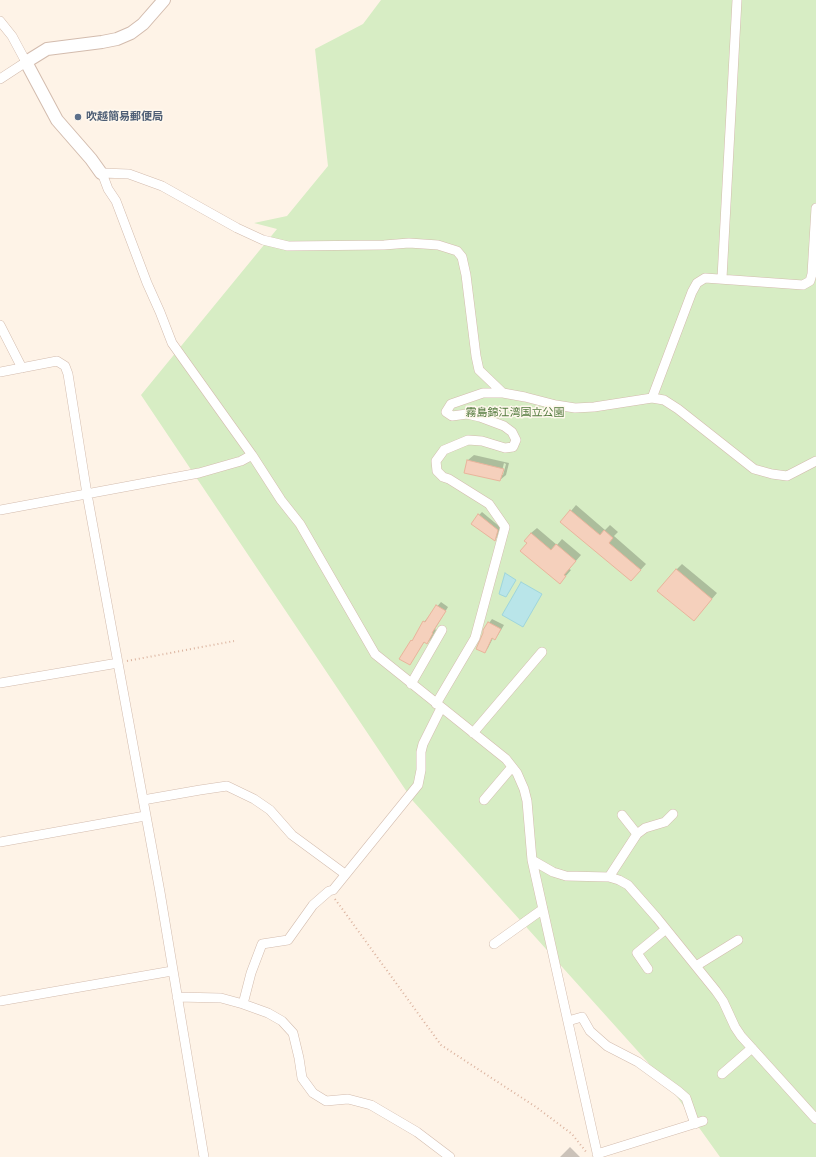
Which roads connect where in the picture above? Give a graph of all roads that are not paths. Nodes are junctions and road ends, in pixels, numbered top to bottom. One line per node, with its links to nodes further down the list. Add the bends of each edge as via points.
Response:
1 (164, 0): 4 (street, via 143,24 117,39 47,49)
2 (737, 0): 8 (street)
3 (0, 21): 4 (street, via 12,36)
4 (26, 62): 5 (street); 6 (street, via 57,120)
5 (0, 79)
6 (101, 173): 12 (street, via 129,174 162,186 237,228 263,240 288,246 417,244 438,245 457,251 462,257 466,274 479,370); 14 (street, via 116,201 172,343)
7 (816, 208): 8 (street, via 810,281 803,285)
8 (722, 278): 13 (street, via 705,278 697,283)
9 (0, 325): 10 (street)
10 (22, 368): 11 (street); 16 (street, via 56,362 65,366)
11 (0, 372)
12 (503, 393): 13 (street, via 575,408); 23 (street, via 483,393 451,404 446,412 452,416 467,414 480,417 504,426 512,432 516,440 513,447 505,448 468,440 444,450 436,461 438,471 443,477 489,504 505,527 475,638)
13 (652, 398): 15 (street, via 664,400 678,409 754,469 787,476)
14 (252, 455): 16 (street, via 241,461 199,473); 22 (street, via 300,524 375,654)
15 (816, 461)
16 (87, 494): 17 (street); 20 (street)
17 (0, 510)
18 (442, 630): 22 (street)
19 (542, 652): 24 (street)
20 (118, 663): 21 (street); 26 (street)
21 (0, 684)
22 (411, 684): 23 (street)
23 (438, 706): 24 (street); 34 (street, via 423,744 422,770 418,785)
24 (473, 733): 25 (street, via 506,759)
25 (512, 767): 27 (street); 33 (street, via 524,789 527,802)
26 (142, 800): 30 (street); 34 (street, via 227,786 254,798 270,810 292,835)
27 (484, 800)
28 (673, 814): 31 (street, via 665,822 645,828)
29 (622, 815): 31 (street)
30 (145, 816): 32 (street); 42 (street)
31 (637, 834): 35 (street)
32 (0, 842)
33 (532, 860): 35 (street, via 566,876); 36 (street)
34 (345, 874): 45 (street, via 332,890 313,905 288,940 262,944)
35 (609, 877): 37 (street, via 628,885)
36 (543, 909): 39 (street); 46 (street)
37 (666, 929): 40 (street); 41 (street, via 636,953)
38 (738, 940): 40 (street)
39 (494, 944)
40 (696, 966): 47 (street, via 723,1001 735,1027)
41 (648, 969)
42 (172, 971): 43 (street); 44 (street)
43 (177, 997): 45 (street, via 221,998); 51 (street)
44 (0, 1001)
45 (243, 1004): 52 (street, via 282,1021 293,1033 302,1078 313,1094 326,1100 348,1099 371,1105 417,1132)
46 (568, 1021): 50 (street); 50 (street, via 582,1017 590,1030 607,1046 638,1062 678,1091 686,1098 699,1122)
47 (752, 1048): 48 (street); 49 (street)
48 (722, 1074)
49 (816, 1119)
50 (595, 1156)
51 (204, 1157)
52 (450, 1157)

